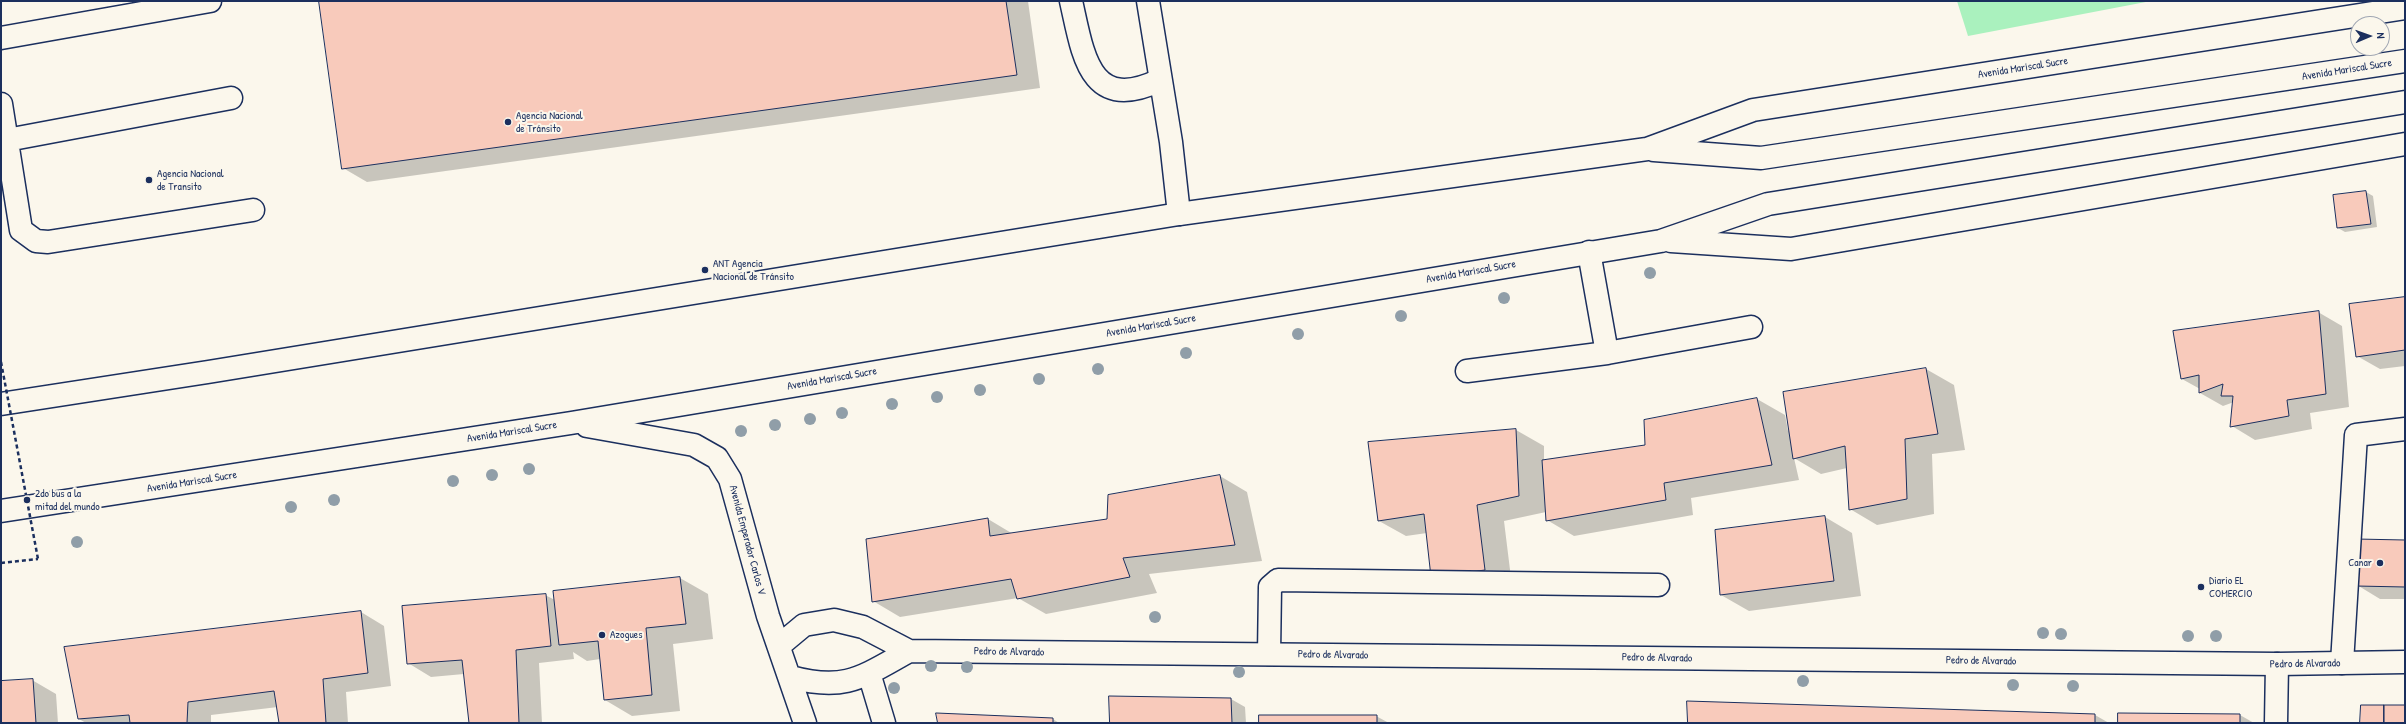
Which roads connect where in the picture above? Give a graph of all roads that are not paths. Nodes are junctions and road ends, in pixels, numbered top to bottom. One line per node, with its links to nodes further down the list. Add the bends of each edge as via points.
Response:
1 (210, 1): 5 (main road)
2 (1071, 1): 7 (main road, via 1083,53 1099,82 1121,90 1143,88)
3 (1148, 1): 7 (main road)
4 (2405, 8): 13 (main road, Avenida Mariscal Sucre, via 1753,110)
5 (1, 38)
6 (2405, 61): 13 (main road, Avenida Mariscal Sucre, via 1761,158)
7 (1160, 80): 15 (main road, via 1171,142)
8 (231, 98): 11 (main road)
9 (2405, 102): 16 (main road, Avenida Mariscal Sucre, via 1768,204)
10 (1, 104): 11 (main road)
11 (6, 140): 14 (main road, via 21,230 36,241 48,242)
12 (2405, 144): 16 (main road, Avenida Mariscal Sucre, via 1791,249)
13 (1647, 149): 15 (main road, Avenida Mariscal Sucre)
14 (253, 210)
15 (1179, 214): 21 (main road, Avenida Mariscal Sucre)
16 (1662, 241): 17 (main road, Avenida Mariscal Sucre)
17 (1589, 252): 19 (main road); 22 (main road, Avenida Mariscal Sucre)
18 (1752, 327): 19 (main road)
19 (1606, 353): 20 (main road)
20 (1467, 371)
21 (1, 404)
22 (571, 423): 24 (main road, Avenida Mariscal Sucre); 26 (main road, Avenida Emperador Carlos V, via 694,445 717,458 730,479 768,616)
23 (2405, 429): 30 (main road, via 2356,435)
24 (1, 512)
25 (1658, 585): 28 (main road, via 1278,580 1270,587)
26 (780, 645): 27 (main road, Pedro de Alvarado, via 804,626 834,620 863,627); 33 (main road, Avenida Emperador Carlos V)
27 (909, 651): 28 (main road, Pedro de Alvarado); 32 (main road, Pedro de Alvarado)
28 (1269, 654): 31 (main road, Pedro de Alvarado)
29 (2405, 662): 30 (main road, Pedro de Alvarado)
30 (2342, 663): 31 (main road, Pedro de Alvarado)
31 (2277, 664): 36 (main road)
32 (870, 673): 33 (main road, Pedro de Alvarado, via 842,683 815,684); 35 (main road)
33 (790, 677): 34 (main road, Avenida Emperador Carlos V)
34 (805, 723)
35 (884, 723)
36 (2276, 723)

